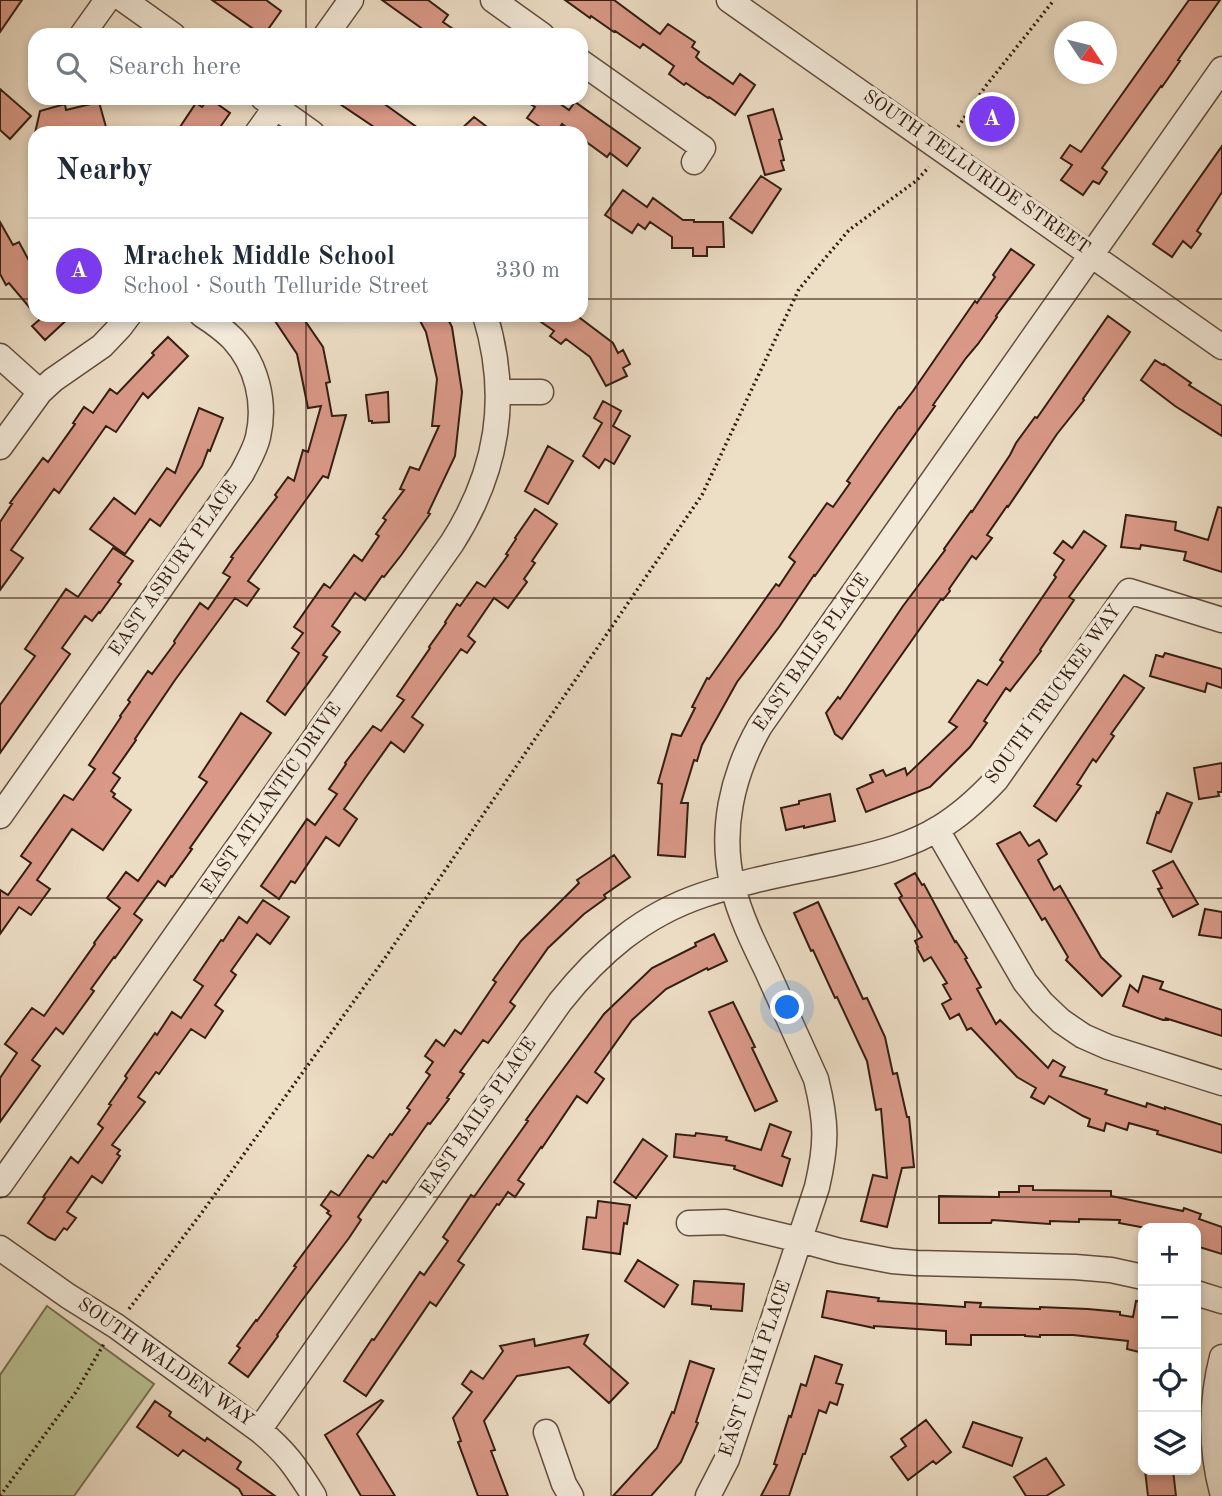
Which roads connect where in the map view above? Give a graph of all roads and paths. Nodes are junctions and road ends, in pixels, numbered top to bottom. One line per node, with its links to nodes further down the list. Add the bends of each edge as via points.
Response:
1 (107, 0): 7 (street)
2 (124, 0): 8 (street)
3 (351, 0): 9 (street)
4 (493, 0): 10 (street)
5 (729, 0): 20 (street, SOUTH TELLURIDE STREET)
6 (1054, 0): 17 (path)
7 (87, 28)
8 (163, 28)
9 (331, 28)
10 (532, 28)
11 (588, 67): 18 (street, via 703,148)
12 (1222, 69): 20 (street, EAST BAILS PLACE)
13 (271, 105): 15 (street)
14 (278, 105): 16 (street)
15 (260, 126)
16 (303, 126)
17 (958, 127)
18 (694, 162)
19 (932, 164): 42 (path, via 849,230 799,289 702,495 392,947)
20 (1091, 255): 24 (street, SOUTH TELLURIDE STREET); 33 (street, EAST BAILS PLACE, via 754,736 731,798 727,831)
21 (124, 322): 26 (street, via 102,346)
22 (211, 322): 31 (street, EAST ASBURY PLACE, via 243,352 260,393 261,415 253,453)
23 (487, 322): 28 (street, EAST ATLANTIC DRIVE)
24 (1222, 347)
25 (0, 356): 26 (street)
26 (40, 392): 29 (street)
27 (541, 392): 28 (street)
28 (498, 393): 35 (street, EAST ATLANTIC DRIVE, via 494,446 483,484 452,543)
29 (0, 447)
30 (1222, 620): 32 (street, SOUTH TRUCKEE WAY, via 1129,592 996,780)
31 (0, 816)
32 (937, 830): 33 (street, SOUTH TRUCKEE WAY, via 879,853); 34 (street, via 1025,982 1061,1021 1108,1047)
33 (733, 886): 37 (street, EAST UTAH PLACE, via 816,1079 822,1105 823,1158); 45 (street, EAST BAILS PLACE, via 648,920 579,978)
34 (1222, 1083)
35 (0, 1185)
36 (689, 1223): 37 (street, via 725,1222)
37 (800, 1240): 39 (street, via 904,1262 1074,1267); 51 (street, EAST UTAH PLACE, via 727,1459)
38 (0, 1248): 45 (street, SOUTH WALDEN WAY)
39 (1138, 1276)
40 (1201, 1295): 41 (street)
41 (1222, 1301)
42 (128, 1311)
43 (108, 1338): 48 (path, via 76,1392)
44 (1222, 1357): 47 (street, via 1213,1422)
45 (259, 1430): 49 (street, SOUTH WALDEN WAY, via 292,1462)
46 (546, 1432): 50 (street)
47 (1222, 1492)
48 (0, 1496)
49 (314, 1496)
50 (571, 1496)
51 (708, 1496)

